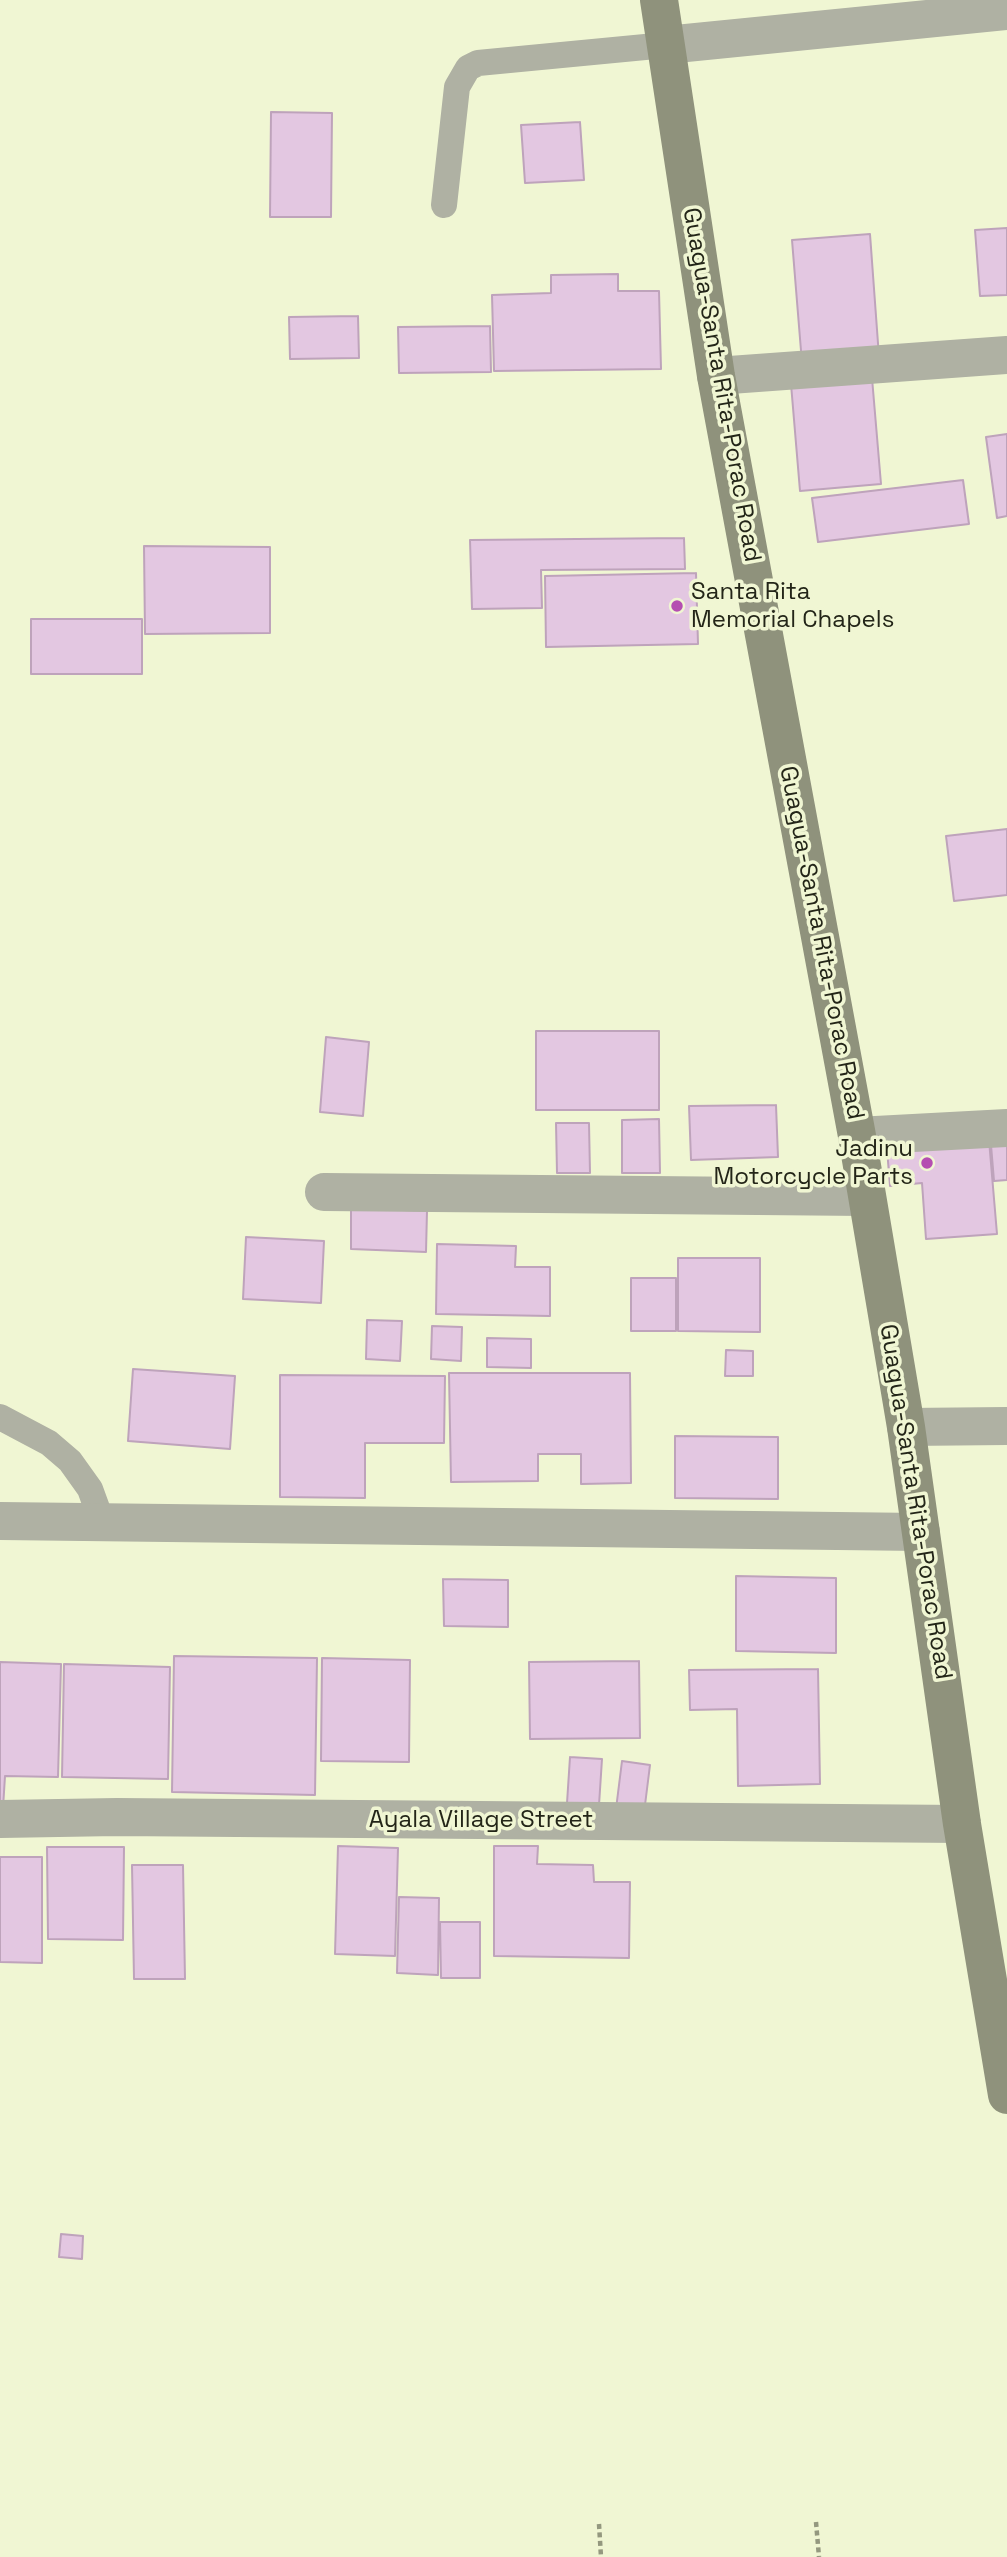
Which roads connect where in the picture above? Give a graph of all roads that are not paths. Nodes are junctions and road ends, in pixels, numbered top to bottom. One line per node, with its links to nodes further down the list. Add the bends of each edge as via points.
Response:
1 (659, 0): 3 (main road, Guagua-Santa Rita-Porac Road)
2 (1007, 11): 3 (street)
3 (666, 45): 4 (lane, via 478,63 468,68 457,87); 6 (main road, Guagua-Santa Rita-Porac Road)
4 (444, 205)
5 (1007, 355): 6 (street)
6 (716, 376): 8 (main road, Guagua-Santa Rita-Porac Road)
7 (1007, 1128): 8 (street)
8 (857, 1136): 10 (main road, Guagua-Santa Rita-Porac Road)
9 (324, 1192): 10 (street)
10 (866, 1197): 13 (main road, Guagua-Santa Rita-Porac Road)
11 (0, 1417): 15 (lane, via 49,1443 70,1461 90,1489)
12 (1007, 1426): 13 (street)
13 (906, 1427): 16 (main road, Guagua-Santa Rita-Porac Road)
14 (0, 1521): 15 (street)
15 (102, 1522): 16 (street)
16 (921, 1532): 18 (main road, Guagua-Santa Rita-Porac Road)
17 (0, 1819): 18 (street, Ayala Village Street)
18 (962, 1824): 19 (main road, Guagua-Santa Rita-Porac Road)
19 (1007, 2095)

